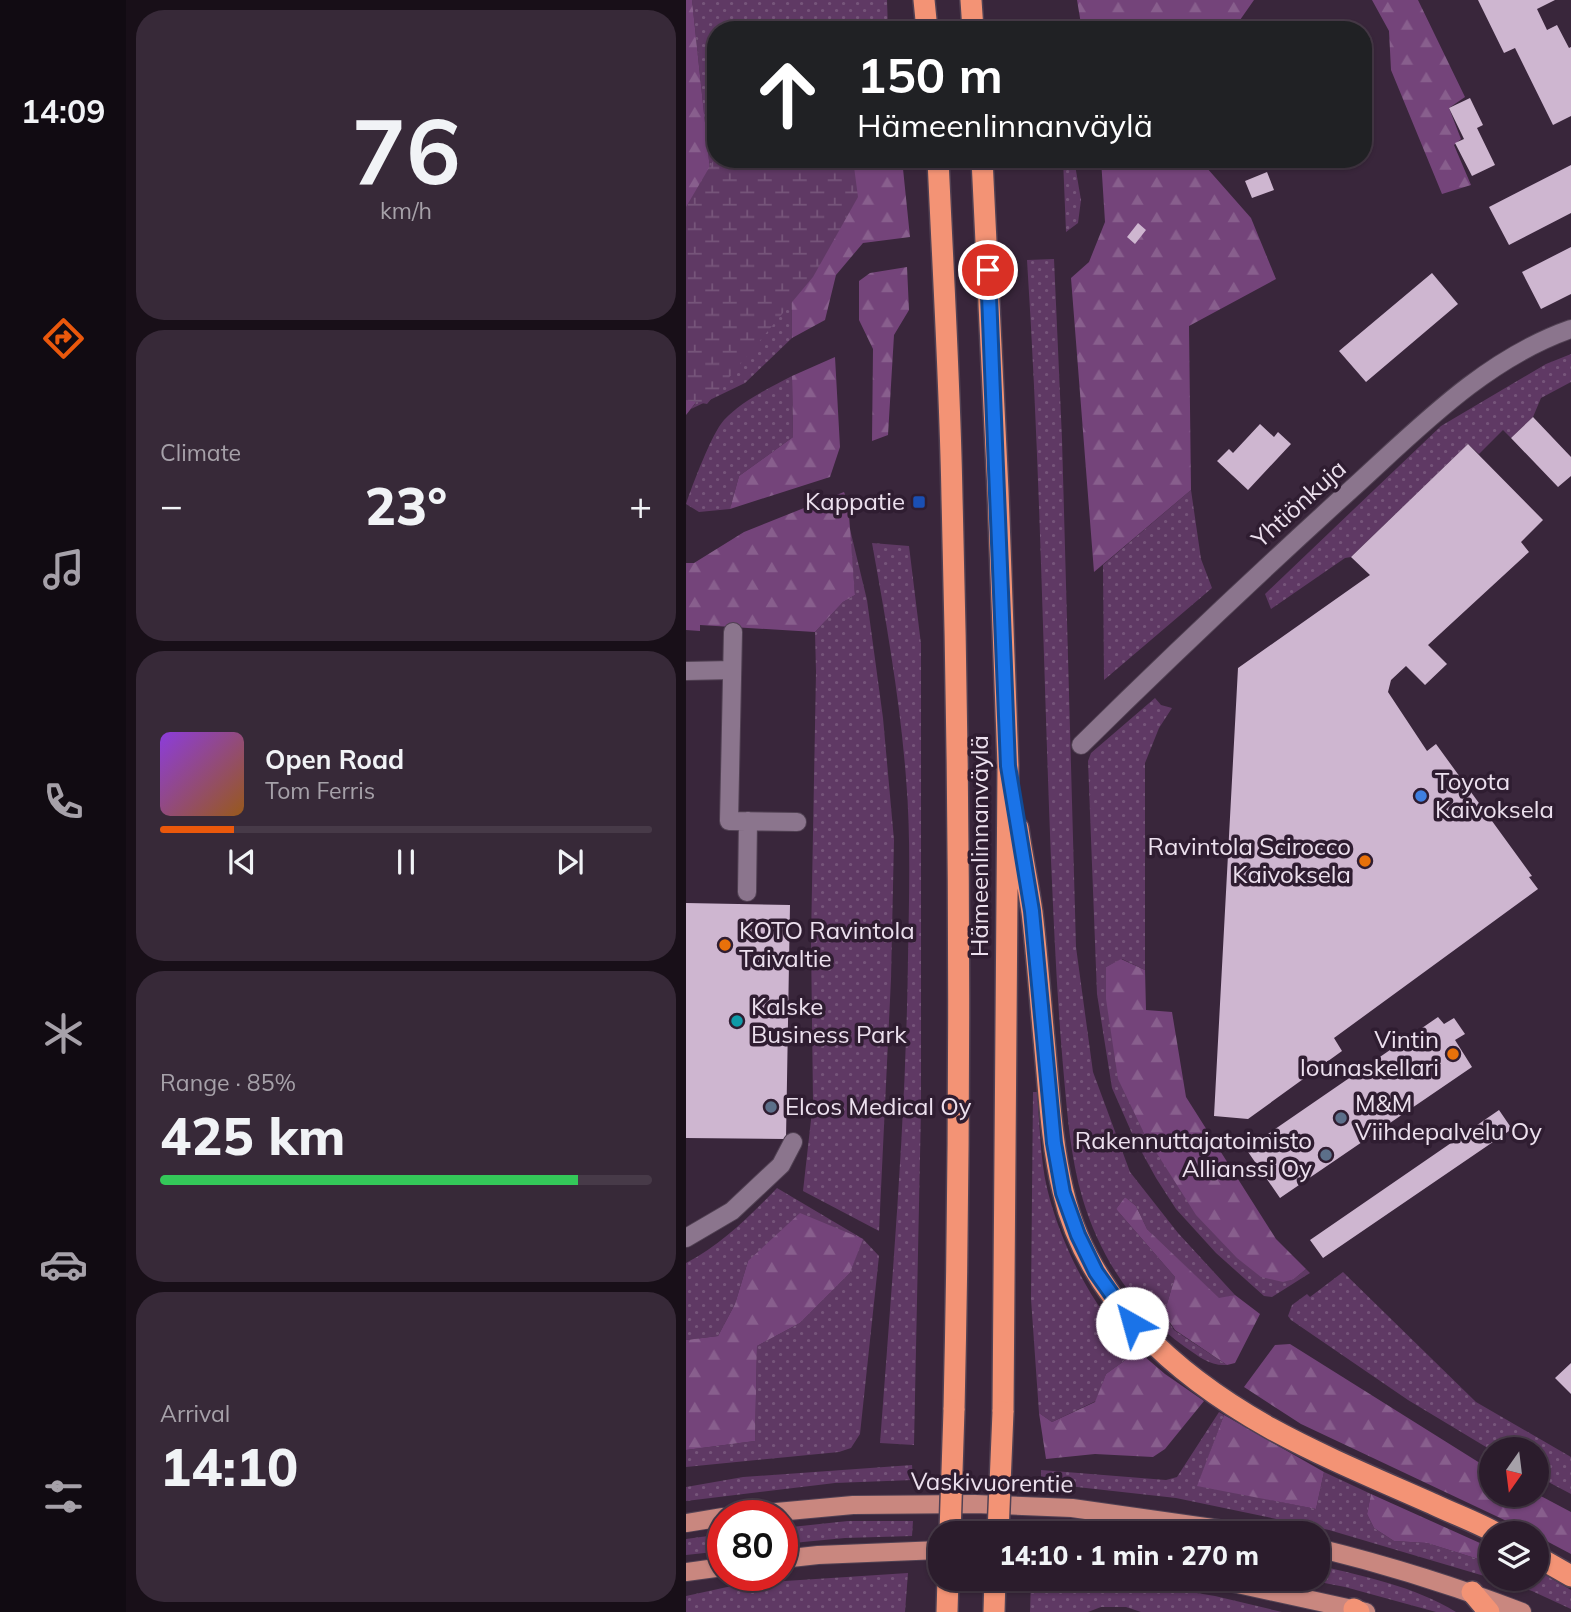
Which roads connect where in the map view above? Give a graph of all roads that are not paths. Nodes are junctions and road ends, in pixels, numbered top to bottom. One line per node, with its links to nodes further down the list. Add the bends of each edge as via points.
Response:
1 (924, 0): 3 (highway)
2 (971, 0): 4 (highway)
3 (926, 21)
4 (972, 21)
5 (938, 168): 20 (highway, Hämeenlinnanväylä, bridge, via 956,713 959,1187)
6 (982, 168): 12 (highway, Hämeenlinnanväylä)
7 (1571, 329): 11 (street, Yhtiönkuja, via 1541,340 1491,369 1446,403 1203,625)
8 (733, 632): 9 (street)
9 (732, 670): 10 (street); 13 (street, via 729,821)
10 (686, 671)
11 (1081, 745)
12 (1008, 766): 21 (highway, Hämeenlinnanväylä, bridge); 24 (highway, via 1032,911 1054,1143 1063,1193 1096,1272 1145,1337 1221,1397 1318,1452)
13 (748, 821): 14 (street); 15 (street)
14 (797, 822)
15 (747, 891)
16 (793, 1142): 17 (street, via 781,1165 732,1211)
17 (686, 1238)
18 (798, 1510): 22 (main road, Vaskivuorentie, via 975,1504 1072,1508)
19 (707, 1520): 23 (main road)
20 (950, 1521)
21 (998, 1521)
22 (1164, 1521)
23 (686, 1523)
24 (1479, 1525)
25 (928, 1550): 27 (main road)
26 (1330, 1551): 35 (main road)
27 (798, 1557)
28 (1549, 1563): 31 (highway)
29 (707, 1569): 30 (main road)
30 (686, 1572)
31 (1571, 1576)
32 (948, 1591): 37 (highway)
33 (995, 1591): 38 (highway)
34 (1269, 1591): 36 (main road)
35 (1472, 1592): 39 (highway); 40 (main road)
36 (1359, 1611)
37 (947, 1612)
38 (994, 1612)
39 (1489, 1612)
40 (1522, 1612)

